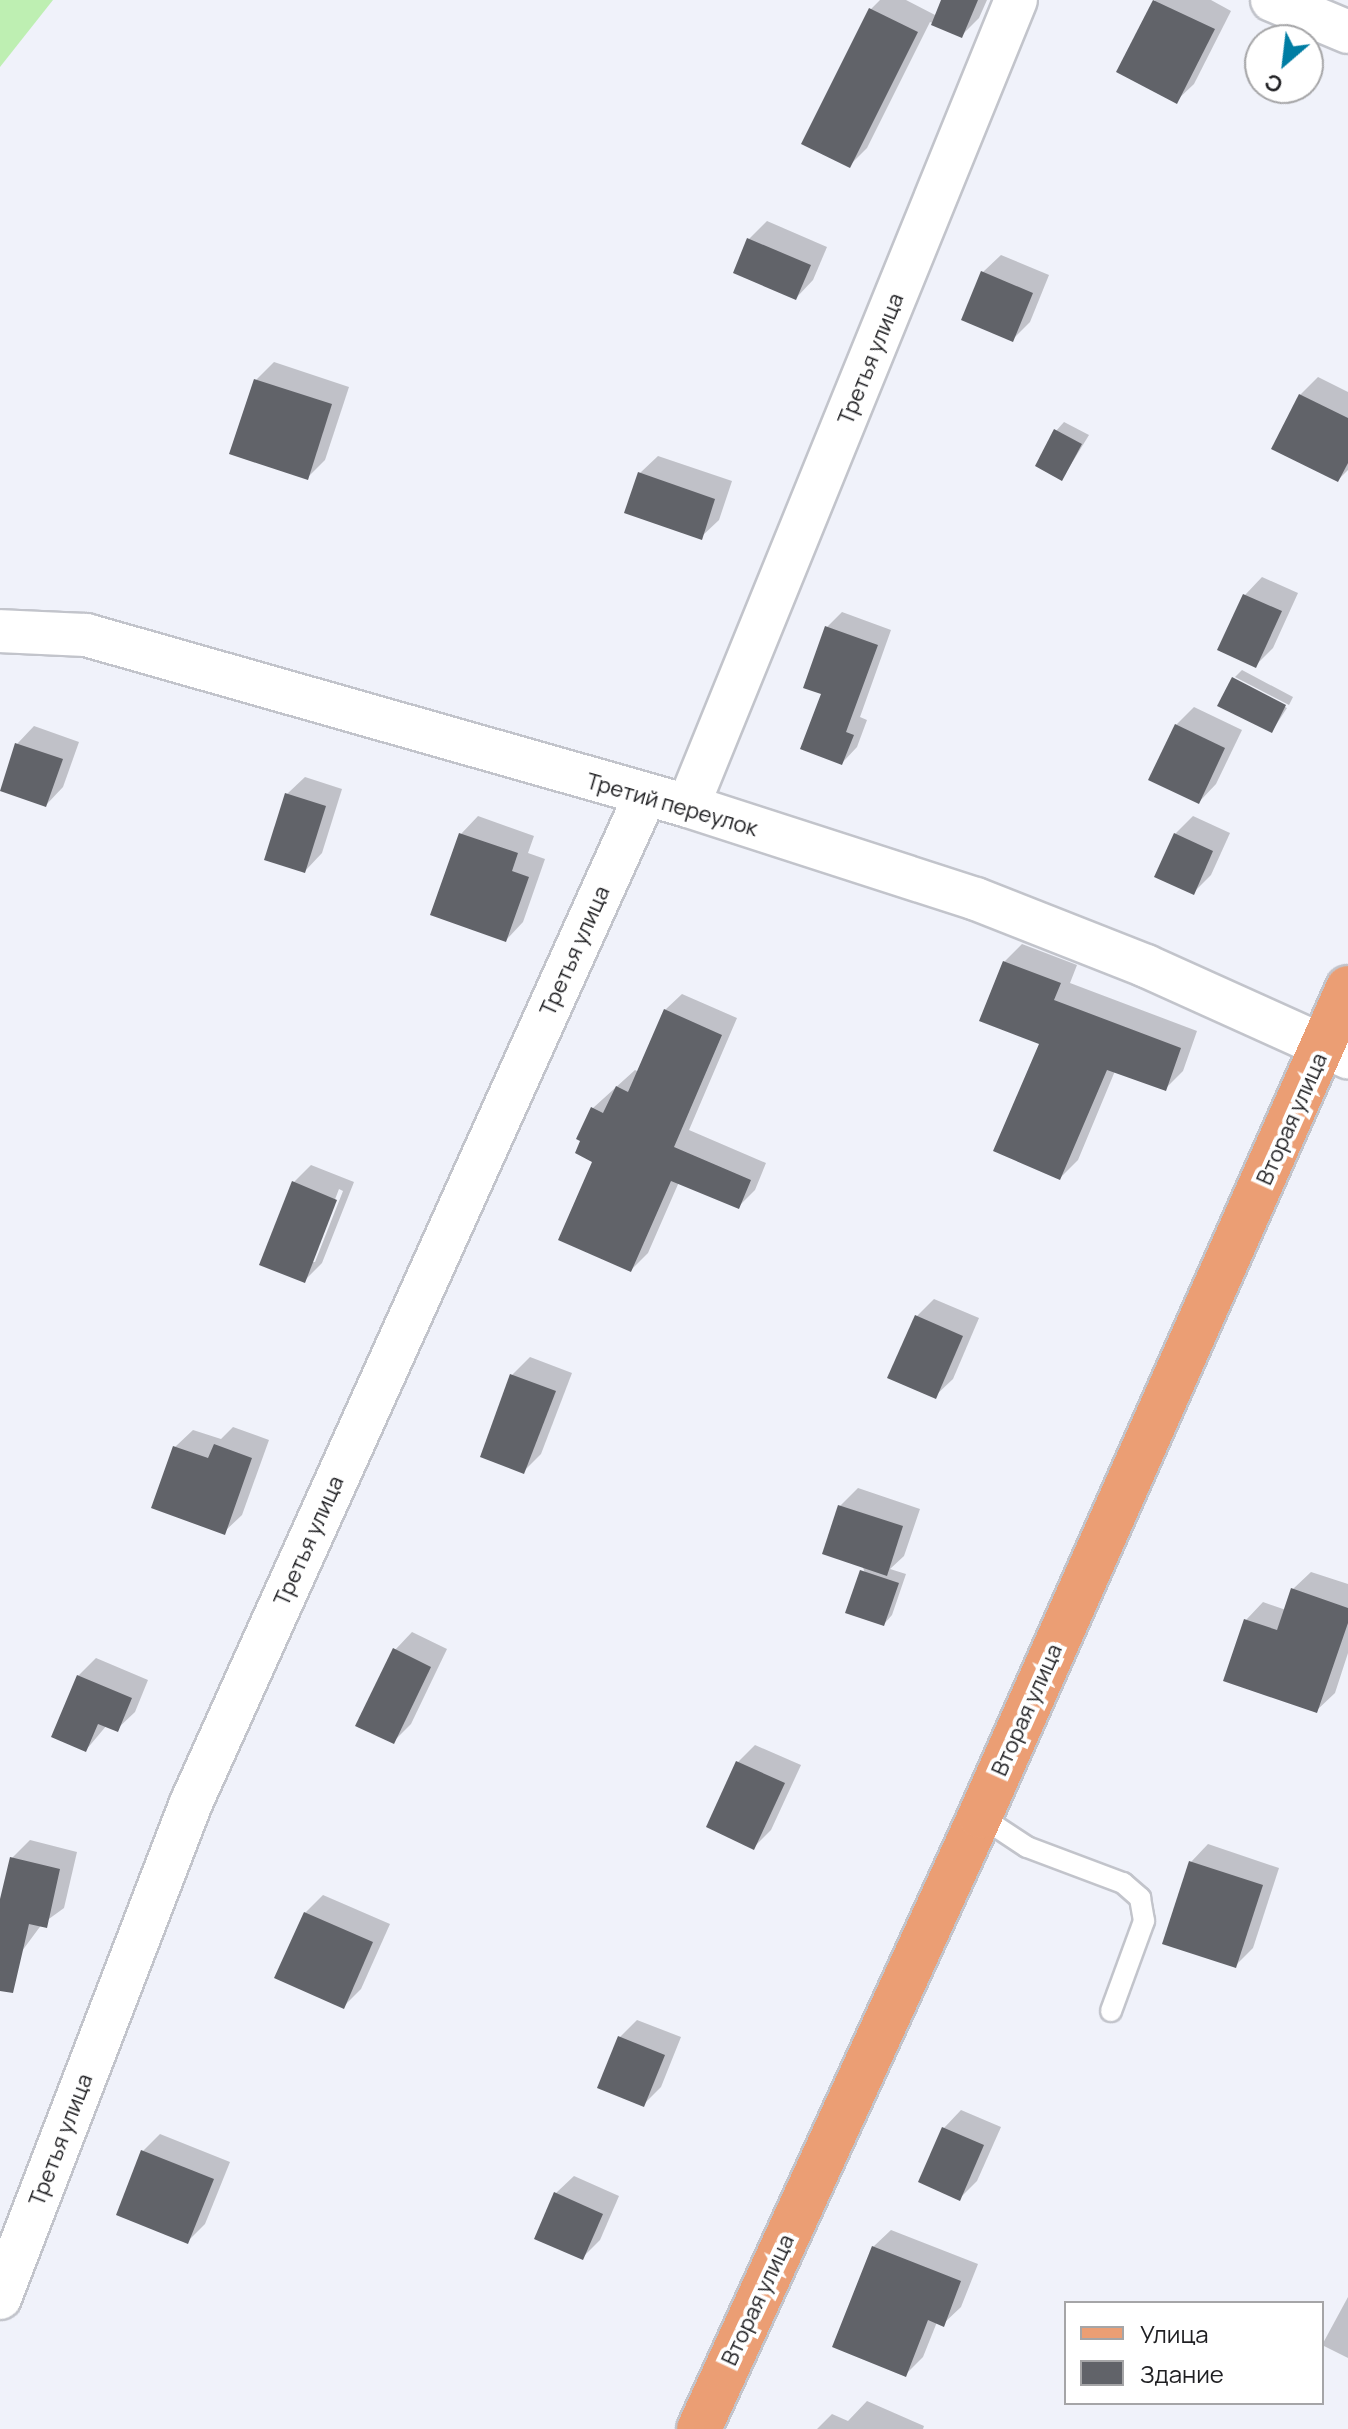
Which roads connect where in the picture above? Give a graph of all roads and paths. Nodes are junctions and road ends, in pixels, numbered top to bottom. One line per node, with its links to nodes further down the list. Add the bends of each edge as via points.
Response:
1 (1016, 0): 6 (street, Третья улица)
2 (1272, 0): 3 (street)
3 (1348, 32)
4 (0, 631): 5 (street, Третий переулок, via 86,635)
5 (645, 796): 6 (street, Третий переулок); 11 (street, Третья улица, via 191,1803)
6 (688, 806): 8 (street, Третий переулок, via 976,899 1146,966)
7 (1348, 988): 8 (main road, Вторая улица)
8 (1336, 1053): 9 (main road, Вторая улица)
9 (980, 1816): 10 (lane, via 1027,1847 1123,1883 1140,1898 1144,1921); 12 (main road, Вторая улица)
10 (1111, 2011)
11 (0, 2298)
12 (699, 2429)

